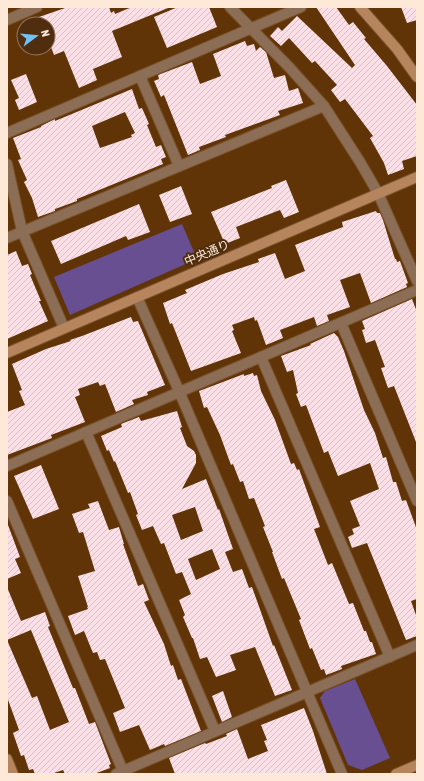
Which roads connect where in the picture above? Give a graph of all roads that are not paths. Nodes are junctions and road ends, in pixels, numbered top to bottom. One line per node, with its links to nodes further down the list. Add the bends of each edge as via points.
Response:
1 (37, 7): 5 (street)
2 (230, 7): 6 (street)
3 (301, 7): 6 (street)
4 (360, 7): 8 (street)
5 (7, 20)
6 (252, 28): 7 (street); 9 (street)
7 (140, 76): 10 (street); 12 (street)
8 (417, 77)
9 (324, 106): 12 (street); 14 (street)
10 (7, 133)
11 (7, 164): 15 (street)
12 (179, 166): 15 (street)
13 (417, 177): 14 (street, 中央通り)
14 (378, 194): 17 (street); 19 (street, 中央通り)
15 (22, 231): 16 (street); 21 (street)
16 (7, 238)
17 (417, 281)
18 (417, 290): 20 (street)
19 (138, 297): 21 (street, 中央通り); 24 (street)
20 (341, 323): 23 (street); 28 (street)
21 (64, 328): 22 (street, 中央通り)
22 (7, 353)
23 (261, 357): 24 (street); 30 (street)
24 (179, 391): 25 (street); 31 (street)
25 (86, 432): 26 (street); 32 (street)
26 (7, 466)
27 (7, 500): 35 (street)
28 (417, 501)
29 (417, 645): 30 (street)
30 (390, 657): 31 (street)
31 (307, 692): 32 (street); 37 (street)
32 (215, 731): 35 (street)
33 (7, 759): 36 (street)
34 (417, 765): 38 (street)
35 (119, 772)
36 (13, 774)
37 (342, 774)
38 (396, 774)

